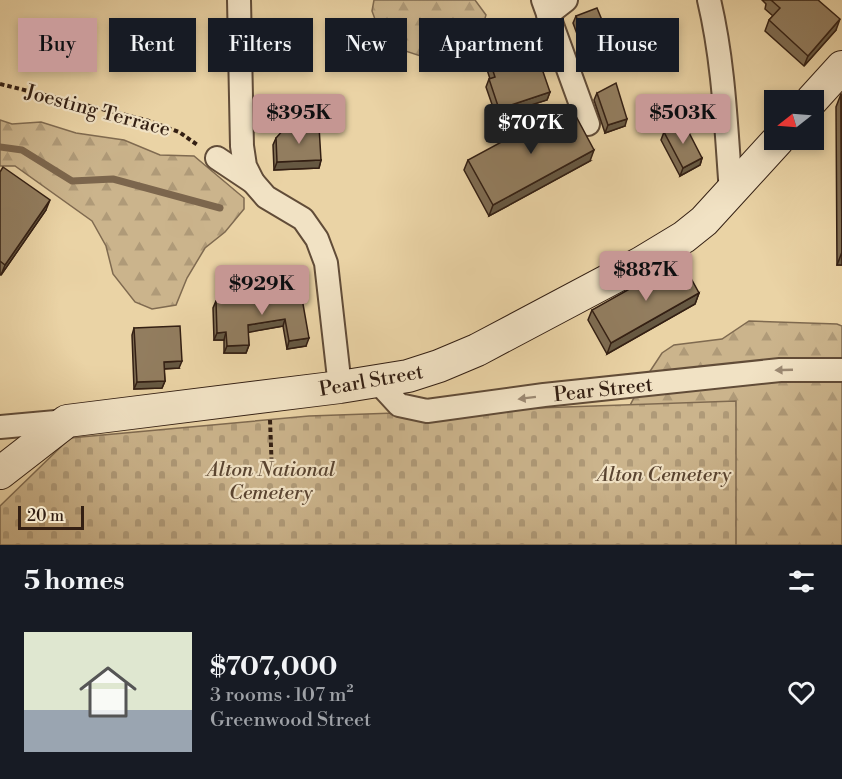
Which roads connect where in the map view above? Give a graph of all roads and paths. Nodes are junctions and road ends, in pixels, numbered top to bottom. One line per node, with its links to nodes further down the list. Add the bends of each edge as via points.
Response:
1 (239, 0): 11 (street, via 242,146)
2 (566, 0): 4 (street)
3 (709, 0): 12 (street, via 722,67)
4 (545, 7): 8 (street)
5 (842, 67): 7 (street)
6 (0, 84): 10 (path, Joesting Terrace, via 146,120 179,132)
7 (821, 90)
8 (588, 124)
9 (769, 150): 12 (street, Pearl Street)
10 (217, 158): 11 (street)
11 (253, 182): 15 (street, via 266,197 303,219 317,239 326,263)
12 (731, 192): 14 (street, Pearl Street, via 684,237 508,334 439,366)
13 (842, 370): 14 (street, Pear Street, one-way to 14, via 780,370 427,411 399,405)
14 (377, 381): 15 (street, Pearl Street)
15 (340, 387): 16 (street, Pearl Street)
16 (269, 396): 17 (street, Pearl Street); 20 (path)
17 (67, 421): 18 (street, Pearl Street); 19 (street)
18 (0, 427)
19 (0, 473)
20 (272, 474)

